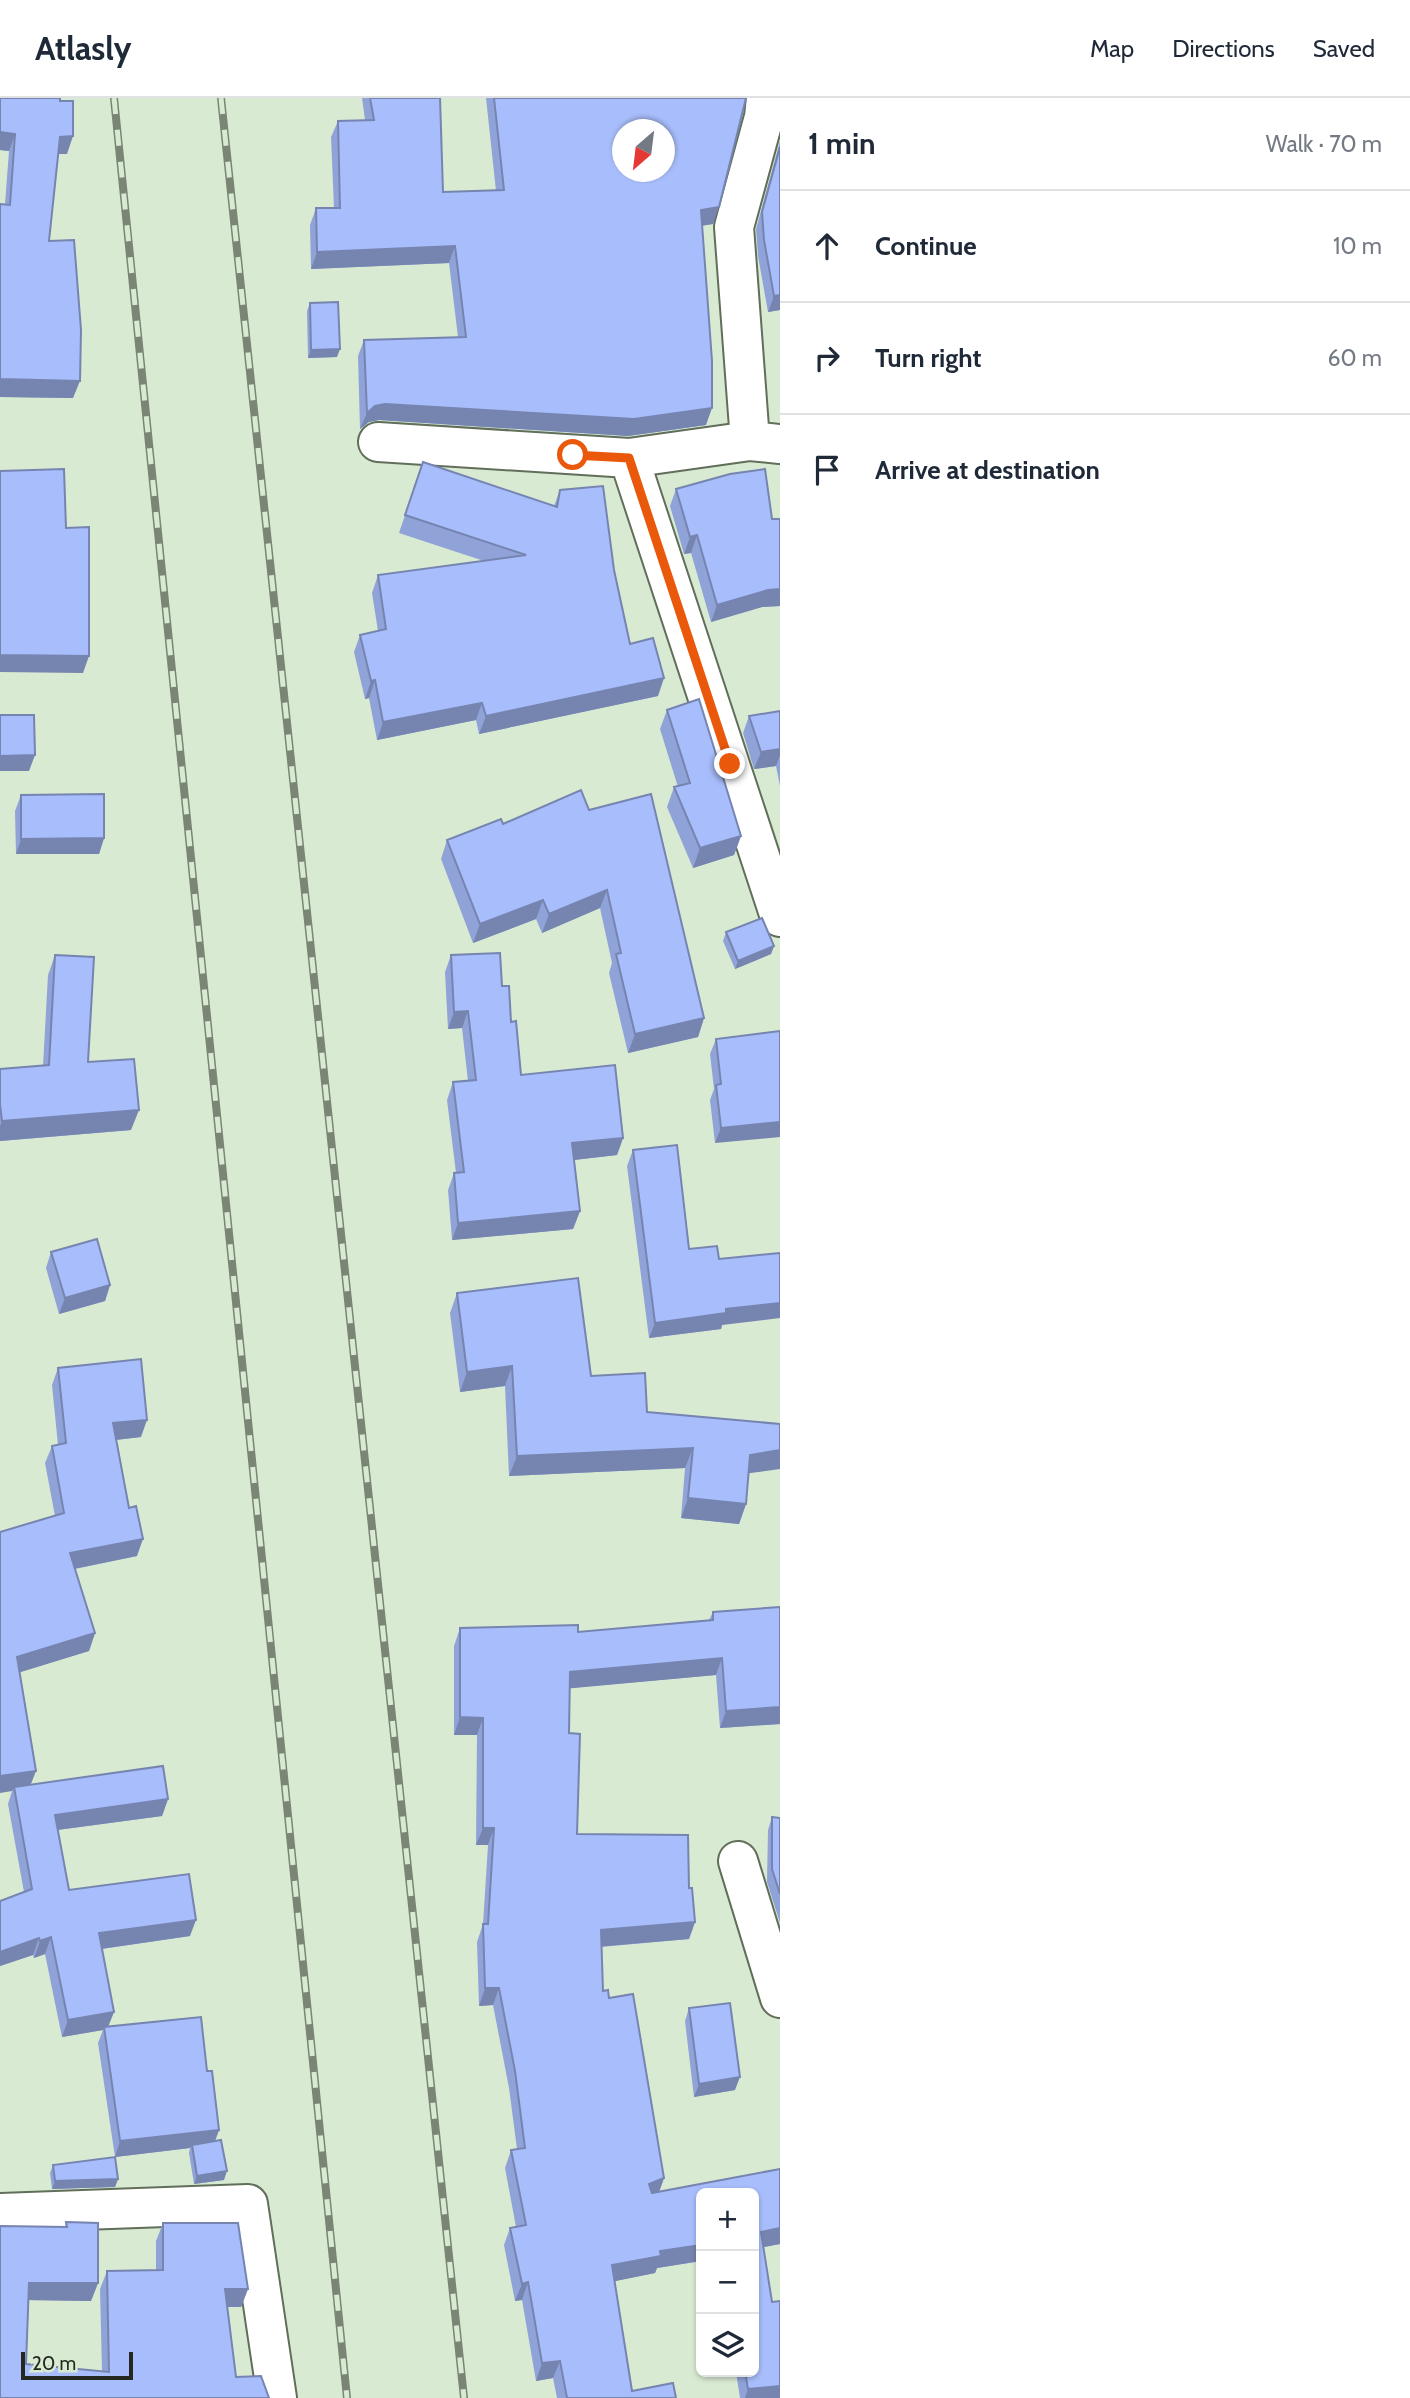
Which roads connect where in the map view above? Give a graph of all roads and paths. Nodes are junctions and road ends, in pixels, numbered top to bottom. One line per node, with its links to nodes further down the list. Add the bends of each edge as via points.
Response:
1 (766, 98): 3 (street, via 733,227)
2 (378, 442): 4 (street)
3 (765, 443): 4 (street)
4 (629, 458): 5 (street)
5 (780, 917)
6 (738, 1861): 7 (street)
7 (780, 1998)
8 (0, 2213): 9 (street, via 248,2204)
9 (277, 2398)

